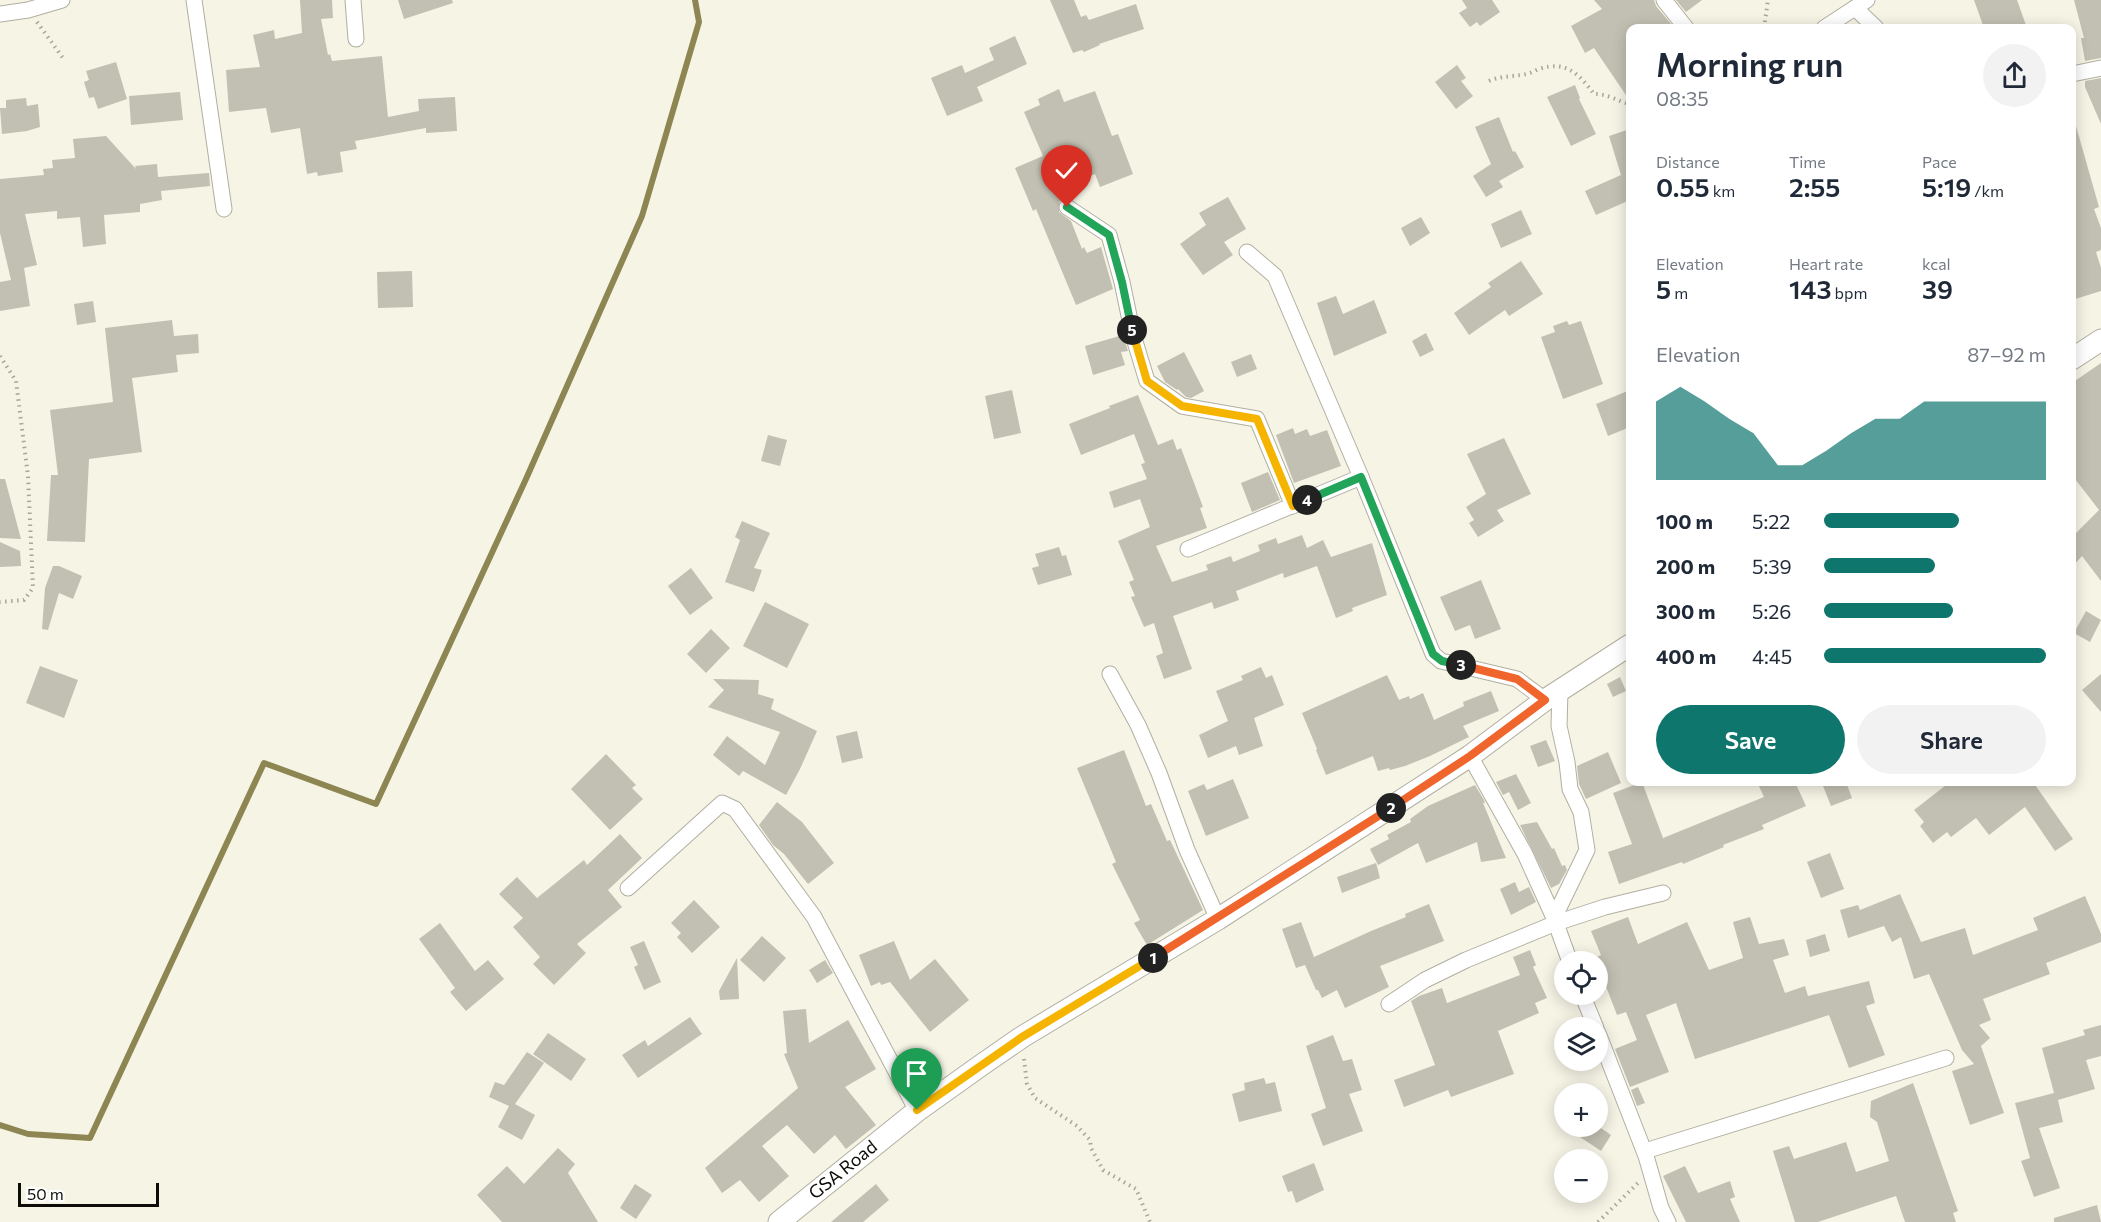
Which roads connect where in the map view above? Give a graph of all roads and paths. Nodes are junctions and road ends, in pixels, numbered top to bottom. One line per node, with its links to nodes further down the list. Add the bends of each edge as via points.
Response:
1 (62, 0): 6 (street)
2 (194, 0): 20 (street)
3 (353, 0): 13 (street)
4 (1664, 0): 9 (street)
5 (1768, 0): 10 (path)
6 (28, 10): 7 (street); 14 (path)
7 (0, 14)
8 (1853, 14): 11 (street); 12 (street)
9 (1683, 24)
10 (1765, 24)
11 (1832, 24)
12 (1869, 24)
13 (356, 39)
14 (63, 58)
15 (2101, 69): 16 (street)
16 (2076, 73)
17 (1489, 81): 18 (path, via 1556,66 1577,73 1594,94)
18 (1626, 102)
19 (1067, 207): 26 (street, via 1109,235 1147,381 1182,406 1257,419)
20 (224, 209)
21 (1247, 252): 25 (street, via 1275,276)
22 (2101, 340): 24 (street)
23 (0, 356): 28 (path, via 16,381 28,476 33,588 24,600)
24 (2076, 356)
25 (1361, 477): 26 (street); 31 (street, via 1433,654 1442,661 1517,679)
26 (1293, 506): 27 (street)
27 (1188, 549)
28 (0, 602)
29 (1626, 648): 31 (street, GSA Road)
30 (1110, 674): 35 (street, via 1138,725)
31 (1552, 696): 32 (street, GSA Road); 36 (street, via 1570,789 1581,812 1587,850)
32 (1470, 756): 35 (street, GSA Road); 36 (street, via 1525,854)
33 (628, 888): 42 (street, via 722,803 735,809 814,917)
34 (1663, 892): 36 (street)
35 (1218, 919): 39 (street, GSA Road)
36 (1555, 920): 37 (street); 38 (street, via 1425,980)
37 (1566, 951)
38 (1389, 1004)
39 (1022, 1037): 42 (street, GSA Road); 45 (path, via 1027,1084 1035,1098 1062,1114 1090,1140 1103,1170 1136,1189)
40 (1608, 1058): 43 (street)
41 (1946, 1058): 43 (street)
42 (917, 1110): 44 (street, GSA Road)
43 (1647, 1159): 46 (path, via 1637,1184); 47 (street)
44 (779, 1222)
45 (1150, 1222)
46 (1598, 1222)
47 (1668, 1222)

